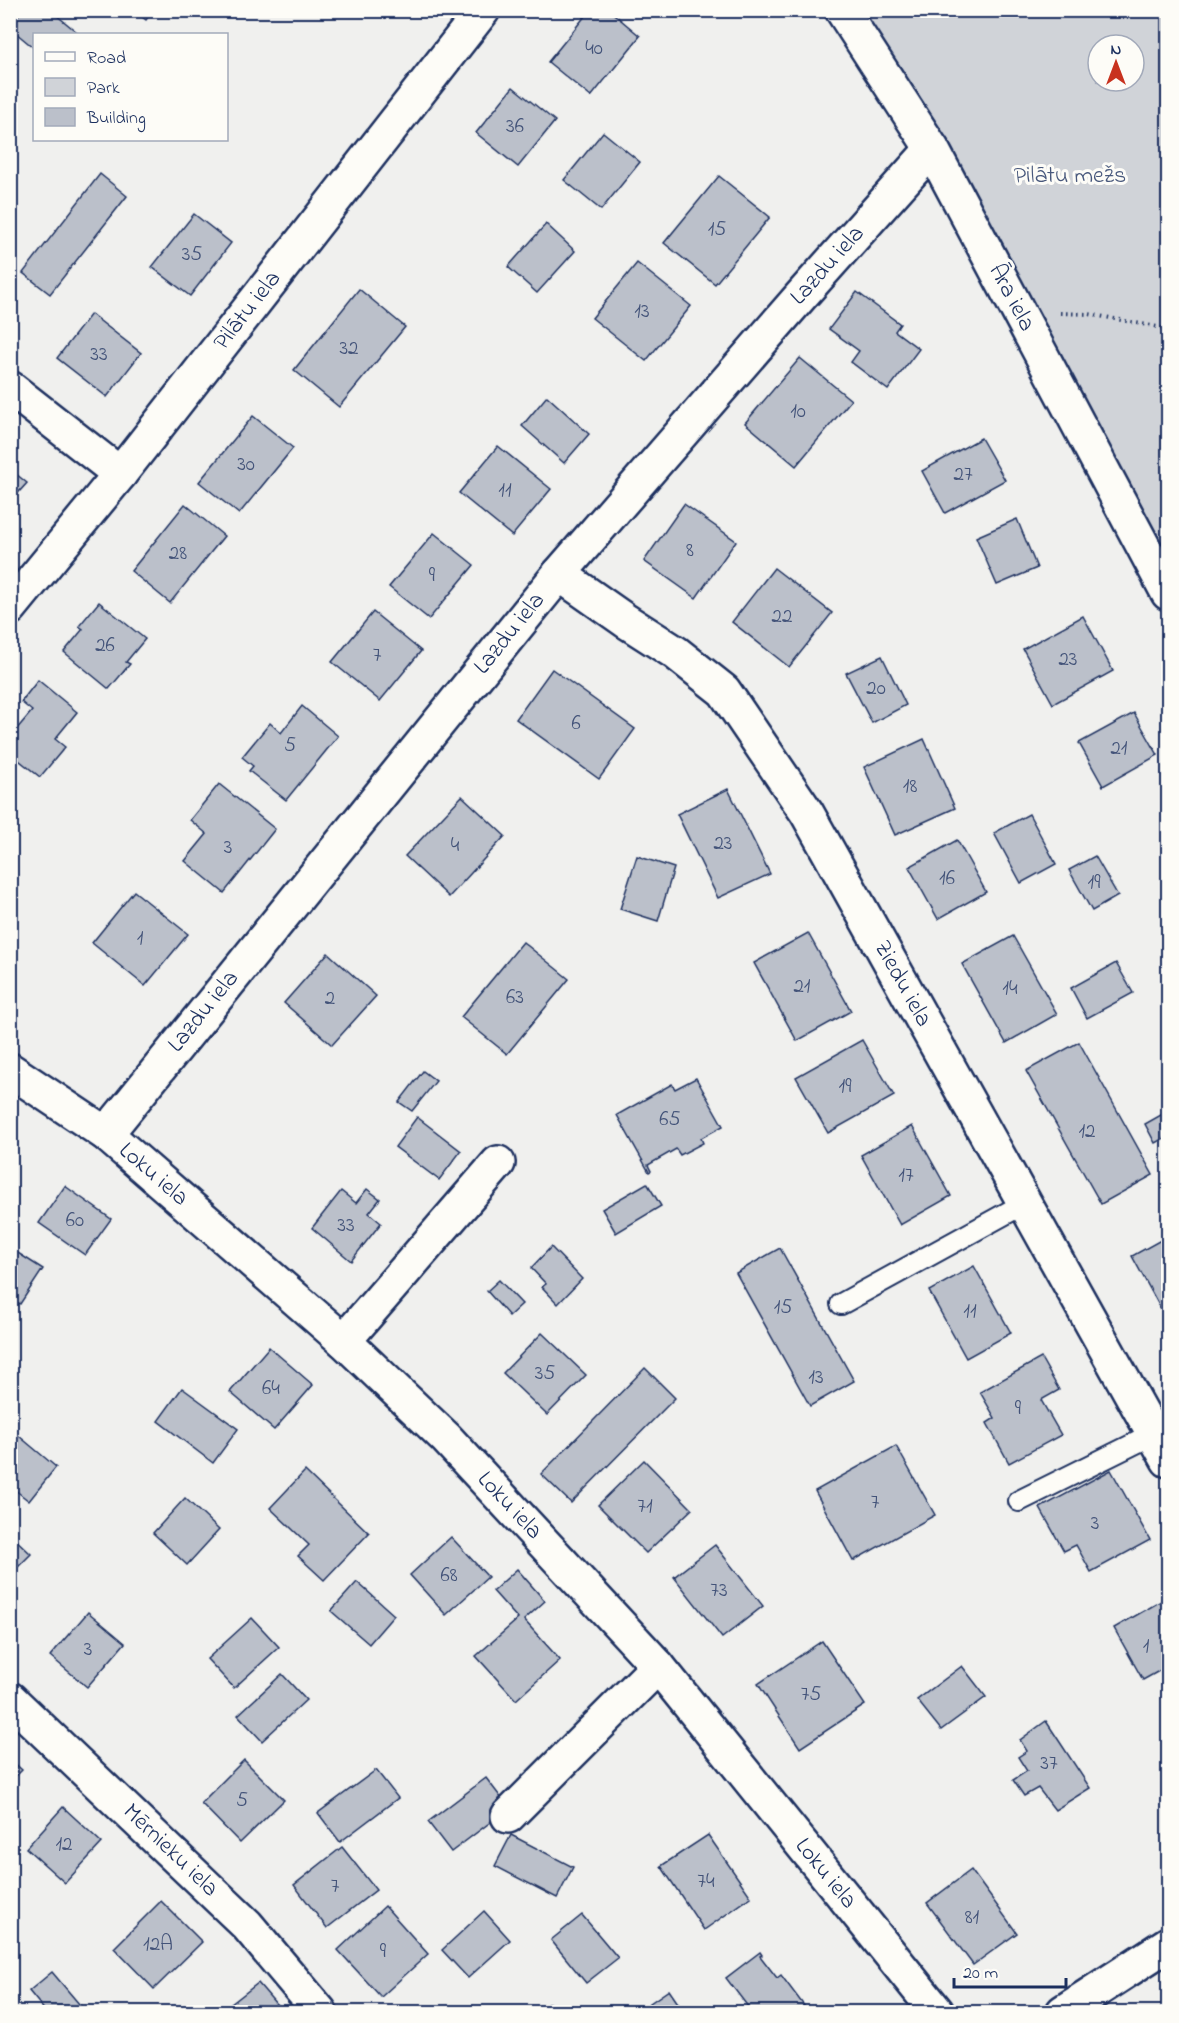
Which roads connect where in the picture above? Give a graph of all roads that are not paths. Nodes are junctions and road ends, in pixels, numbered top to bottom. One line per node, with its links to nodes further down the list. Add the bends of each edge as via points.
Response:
1 (483, 10): 5 (street, Pilātu iela)
2 (842, 10): 3 (street, Āra iela)
3 (932, 149): 6 (street, Lazdu iela); 7 (street, Āra iela)
4 (10, 388): 5 (street)
5 (120, 474): 8 (street, Pilātu iela)
6 (559, 574): 10 (street, Lazdu iela); 12 (street, Ziedu iela, via 676,653 723,691 807,813)
7 (1168, 593)
8 (10, 608)
9 (10, 1070): 10 (street, Loku iela)
10 (106, 1134): 14 (street, Loku iela)
11 (498, 1163): 14 (street)
12 (1025, 1203): 13 (lane); 15 (street, Ziedu iela)
13 (842, 1304)
14 (344, 1341): 17 (street, Loku iela, via 446,1438)
15 (1161, 1447): 16 (lane)
16 (1018, 1501)
17 (658, 1666): 19 (street); 22 (street, Loku iela)
18 (10, 1699): 21 (street, Mērnieku iela, via 247,1924)
19 (508, 1816)
20 (1168, 1944): 23 (street)
21 (320, 2013)
22 (937, 2013)
23 (1063, 2013)

